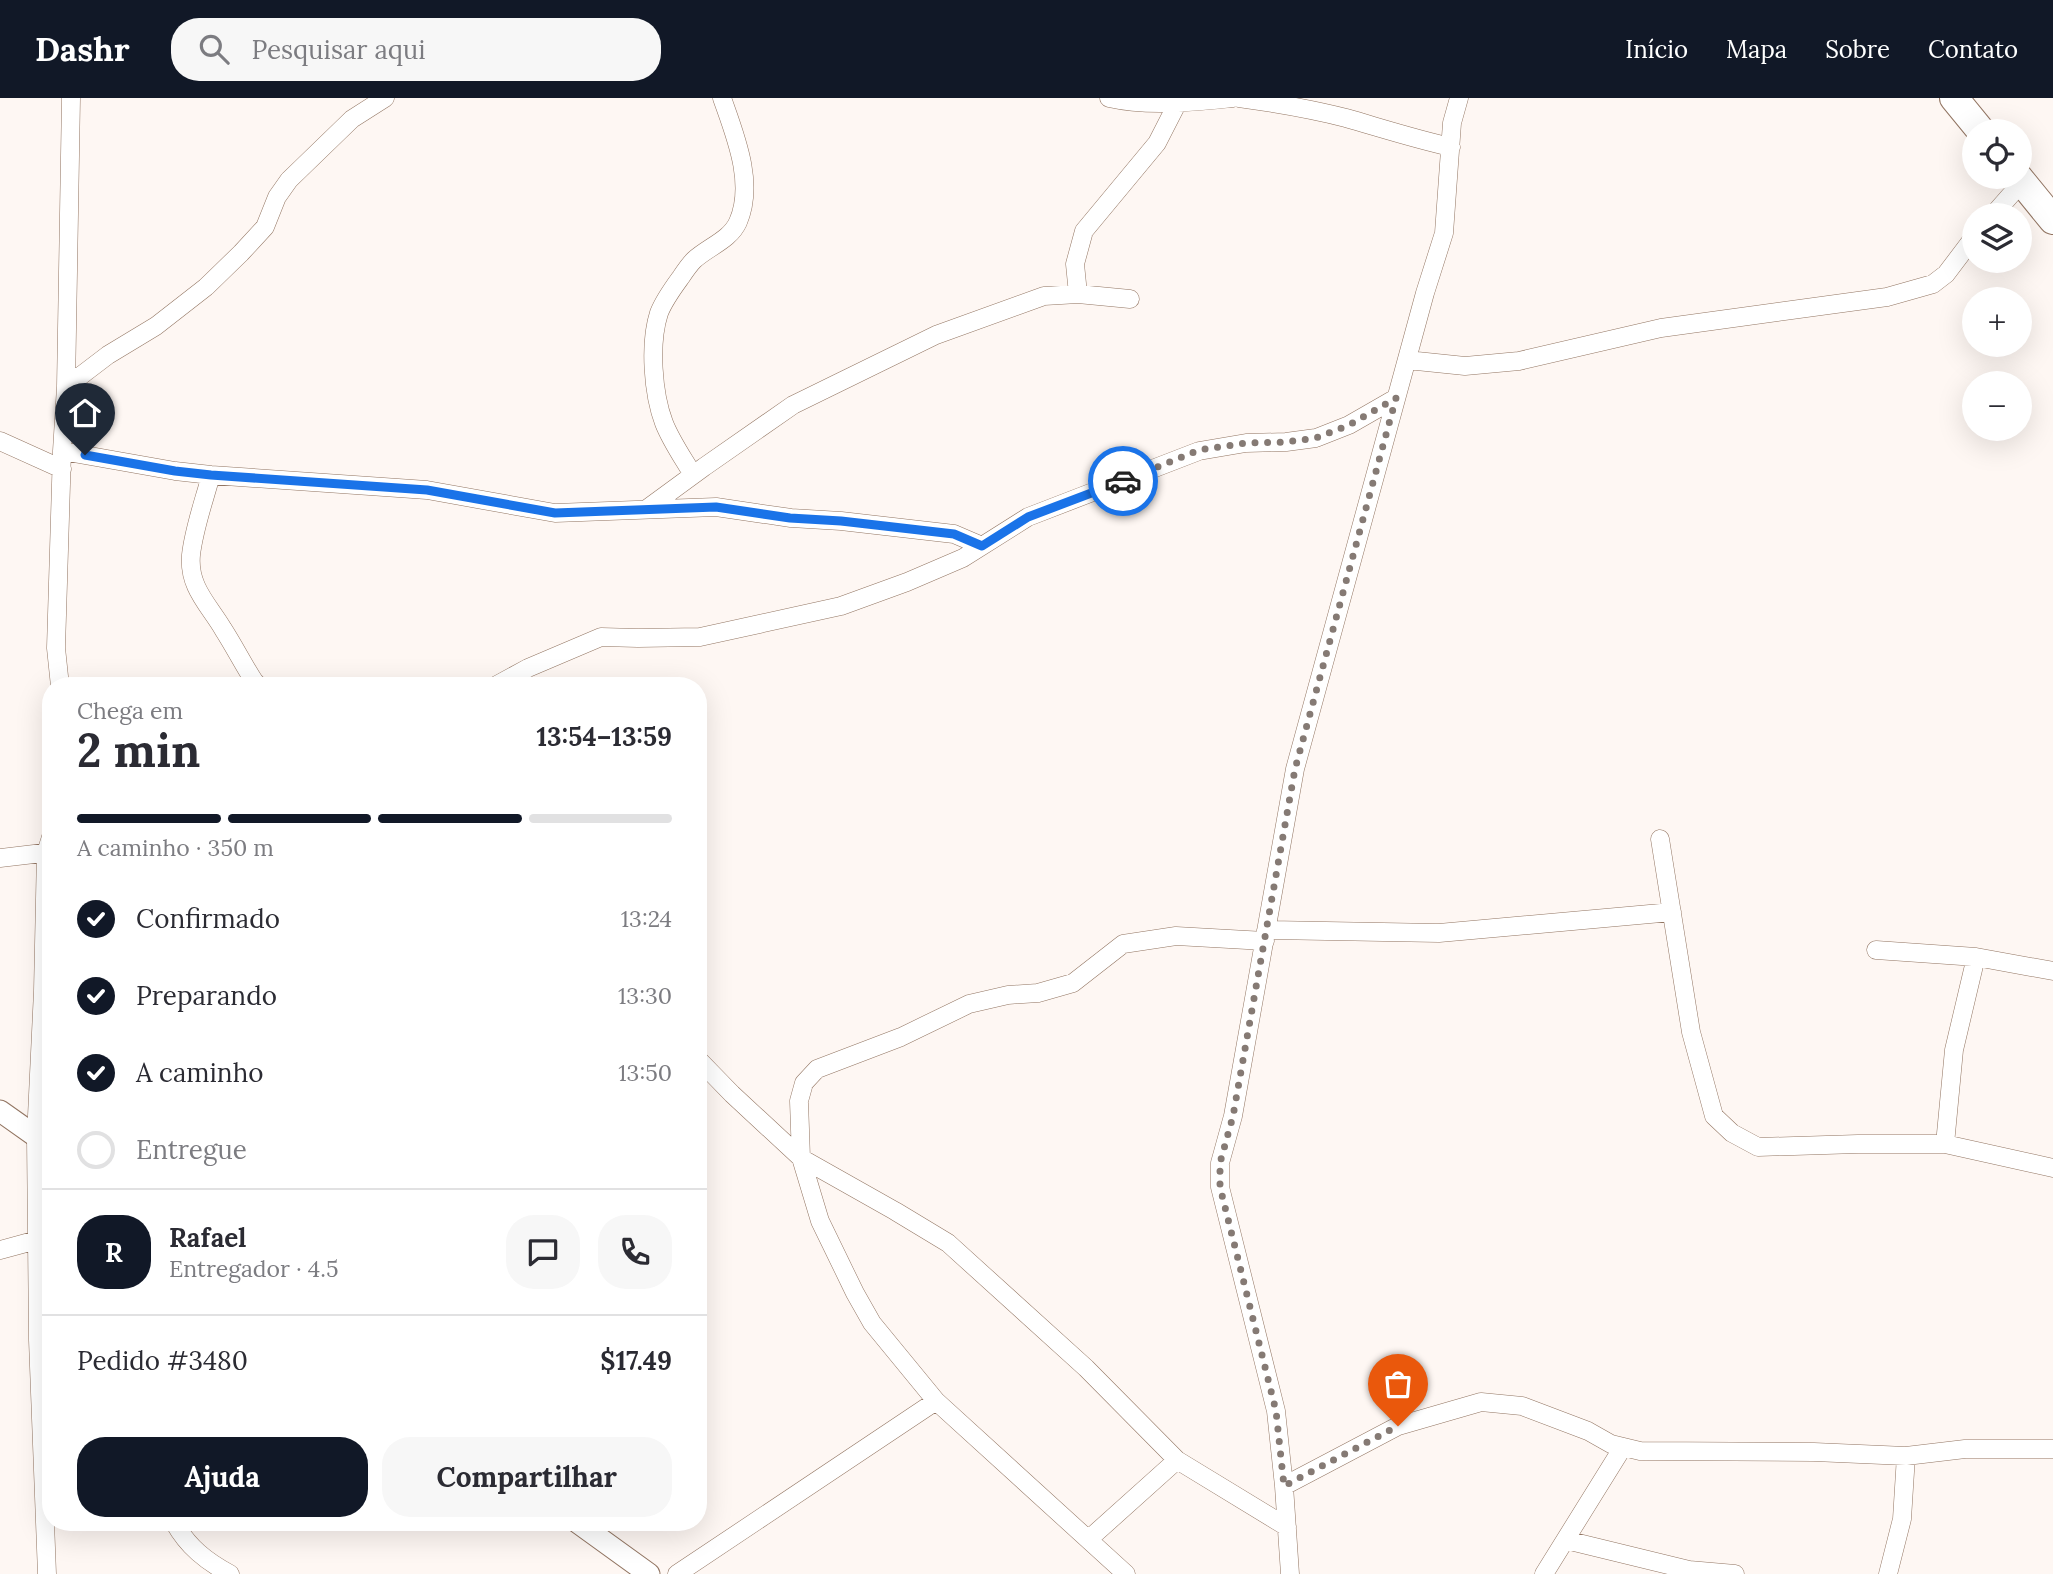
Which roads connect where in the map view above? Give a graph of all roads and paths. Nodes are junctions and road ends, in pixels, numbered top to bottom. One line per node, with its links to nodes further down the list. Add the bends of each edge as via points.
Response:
1 (71, 98): 18 (street)
2 (385, 98): 18 (street, via 352,119 289,180 265,227 205,287)
3 (722, 98): 23 (street, via 740,148 743,201 737,223 693,261 668,295 659,315 654,352 656,396 665,426)
4 (1109, 98): 9 (street)
5 (1233, 98): 9 (street)
6 (1239, 98): 11 (street, via 1345,118)
7 (1459, 98): 11 (street)
8 (1954, 98): 10 (highway)
9 (1178, 102): 15 (street, via 1157,143 1084,231 1075,264)
10 (1971, 119)
11 (1451, 147): 17 (street, via 1444,233)
12 (2028, 189): 13 (highway)
13 (2053, 219)
14 (1962, 253): 17 (street, via 1933,284 1887,297 1661,327 1519,361 1465,366)
15 (1079, 294): 16 (street); 23 (street, via 1044,296 936,335 793,405)
16 (1130, 299)
17 (1407, 360): 19 (street)
18 (66, 387): 21 (street)
19 (1396, 398): 25 (street, via 1316,438 1199,450 1028,517); 33 (street, via 1295,769)
20 (0, 441): 21 (street)
21 (62, 460): 22 (street); 26 (street)
22 (211, 475): 24 (street, via 427,490 555,513); 27 (street, via 195,532 191,572)
23 (693, 475): 24 (street)
24 (648, 508): 25 (street, via 716,507 841,521 954,534)
25 (982, 546): 28 (street, via 907,582 841,606 700,637 601,637)
26 (59, 677)
27 (252, 677)
28 (512, 677)
29 (1660, 839): 32 (street)
30 (42, 849): 31 (street)
31 (0, 858)
32 (1672, 912): 33 (street, via 1439,933); 40 (street, via 1691,1031 1714,1116 1732,1133 1758,1147)
33 (1265, 935): 42 (street, via 1176,936 1123,944 1073,983 969,1004 901,1037 817,1069 804,1083 799,1101); 52 (street, via 1233,1116 1220,1163 1220,1187 1276,1411)
34 (1876, 950): 35 (street)
35 (1976, 957): 36 (street); 40 (street, via 1954,1050)
36 (2053, 971)
37 (707, 1068): 42 (street)
38 (0, 1111): 39 (street)
39 (42, 1141)
40 (1945, 1144): 43 (street)
41 (42, 1158): 44 (street)
42 (801, 1158): 46 (street, via 820,1221 855,1293 872,1323); 51 (street, via 948,1243 1086,1368)
43 (2053, 1168)
44 (37, 1240): 45 (street); 47 (street)
45 (0, 1250)
46 (936, 1401): 57 (street); 62 (street)
47 (42, 1444)
48 (1623, 1447): 50 (street); 52 (street, via 1522,1406 1481,1402 1398,1426); 58 (street)
49 (2053, 1449): 50 (street, via 1965,1449)
50 (1906, 1456): 67 (street, via 1902,1519)
51 (1177, 1460): 53 (street); 57 (street)
52 (1284, 1486): 53 (street)
53 (1287, 1527): 64 (street)
54 (45, 1531): 59 (street)
55 (179, 1531): 60 (street, via 198,1554)
56 (589, 1531): 61 (street)
57 (1088, 1539): 63 (street)
58 (1566, 1540): 65 (street); 66 (street, via 1689,1570)
59 (47, 1574)
60 (230, 1574)
61 (649, 1574)
62 (677, 1574)
63 (1126, 1574)
64 (1290, 1574)
65 (1544, 1574)
66 (1735, 1574)
67 (1888, 1574)

